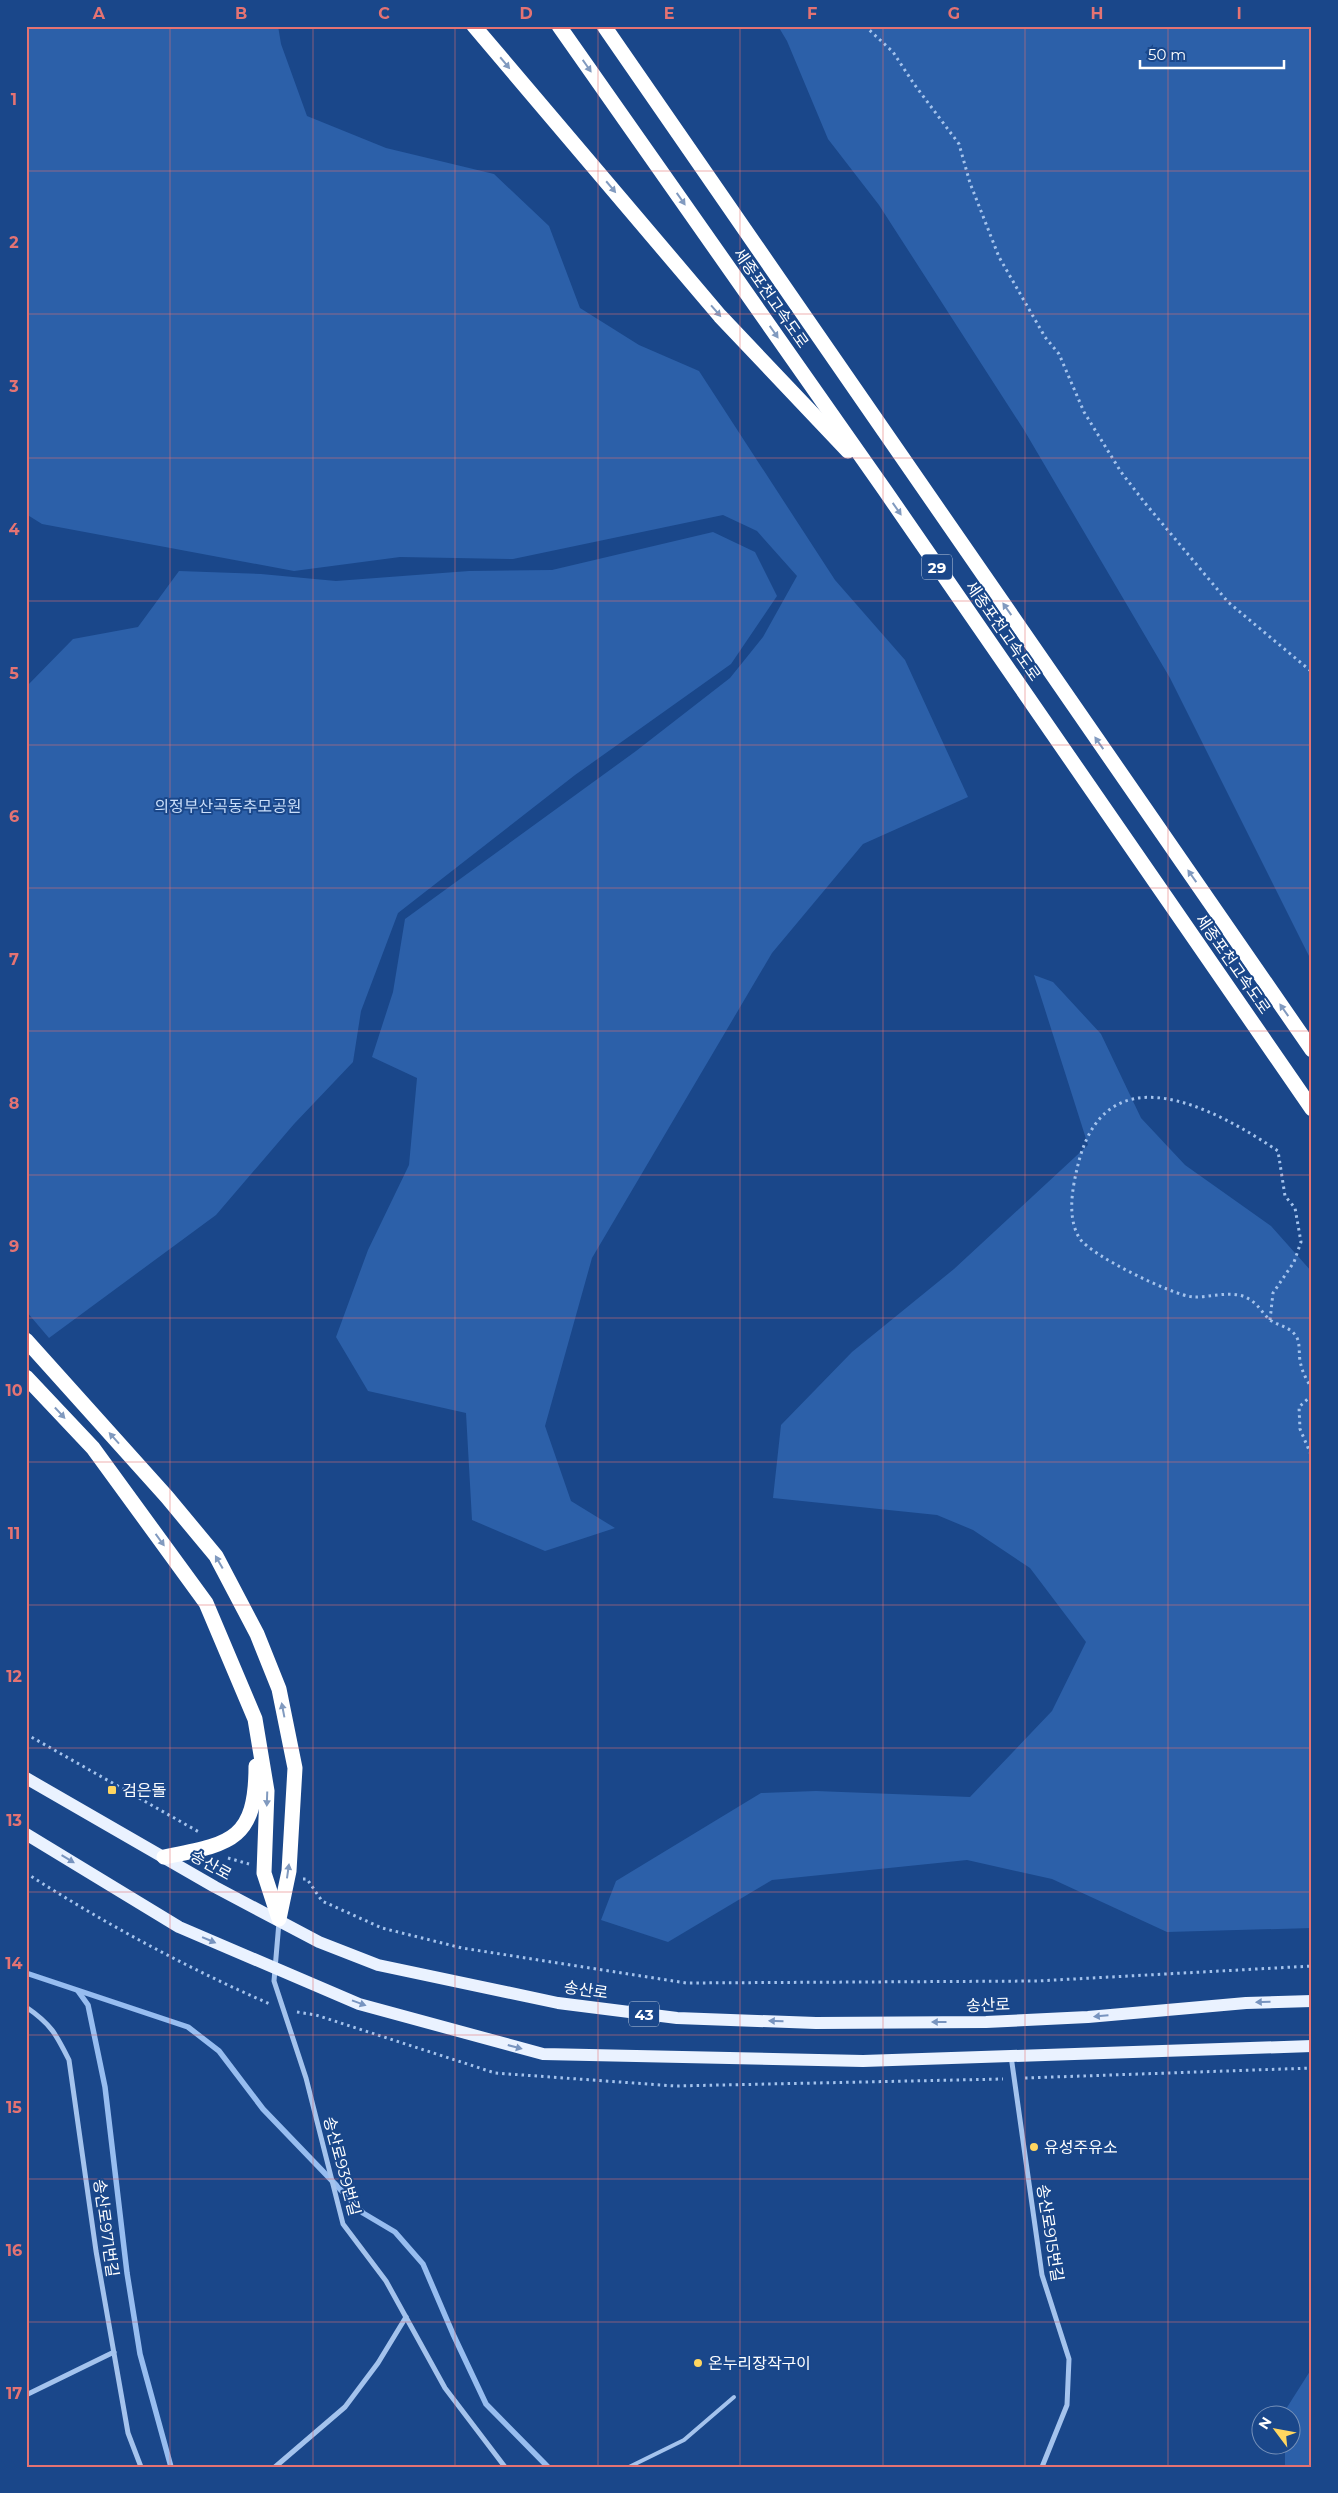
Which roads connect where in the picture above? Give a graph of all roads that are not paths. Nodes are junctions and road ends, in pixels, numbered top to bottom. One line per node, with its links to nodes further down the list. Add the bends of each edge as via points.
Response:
1 (474, 26): 4 (highway, one-way to 4, via 720,316)
2 (559, 26): 4 (highway, 세종포천고속도로 / 29, one-way to 4)
3 (604, 26): 5 (highway, 세종포천고속도로 / 29, one-way to 3)
4 (884, 490): 6 (highway, 세종포천고속도로 / 29, one-way to 6)
5 (1312, 1050)
6 (1312, 1109)
7 (26, 1340): 13 (highway, one-way to 7, via 288,1876 295,1768 279,1689 257,1634 216,1556)
8 (26, 1377): 9 (highway, one-way to 9, via 93,1448 206,1603 255,1718)
9 (257, 1730): 12 (highway, via 256,1784 248,1821 232,1838); 13 (highway, one-way to 13, via 267,1791 264,1870)
10 (26, 1778): 12 (main road, 송산로 / 43)
11 (26, 1834): 14 (main road, one-way to 14, via 178,1927)
12 (164, 1857): 13 (main road, 송산로 / 43)
13 (279, 1919): 14 (street, 송산로939번길); 15 (main road, 송산로 / 43, one-way to 13, via 986,2022 816,2023 677,2018 558,2002 378,1965 319,1942)
14 (275, 1968): 18 (main road, one-way to 18, via 359,2004 544,2054 863,2061); 19 (street, 송산로939번길, via 274,1981 312,2101 344,2224 386,2281)
15 (1312, 2000)
16 (26, 2007): 20 (street, 송산로971번길, via 47,2021 69,2060)
17 (1312, 2046): 18 (main road)
18 (1011, 2056): 27 (street, 송산로915번길, via 1042,2275 1069,2359 1067,2405)
19 (406, 2317): 24 (street, via 378,2363 345,2407); 25 (street, 송산로939번길, via 445,2388)
20 (114, 2352): 21 (street); 23 (street, 송산로971번길, via 128,2432)
21 (26, 2395)
22 (734, 2397): 26 (lane, via 684,2440)
23 (141, 2467)
24 (275, 2467)
25 (505, 2467)
26 (629, 2467)
27 (1042, 2467)

